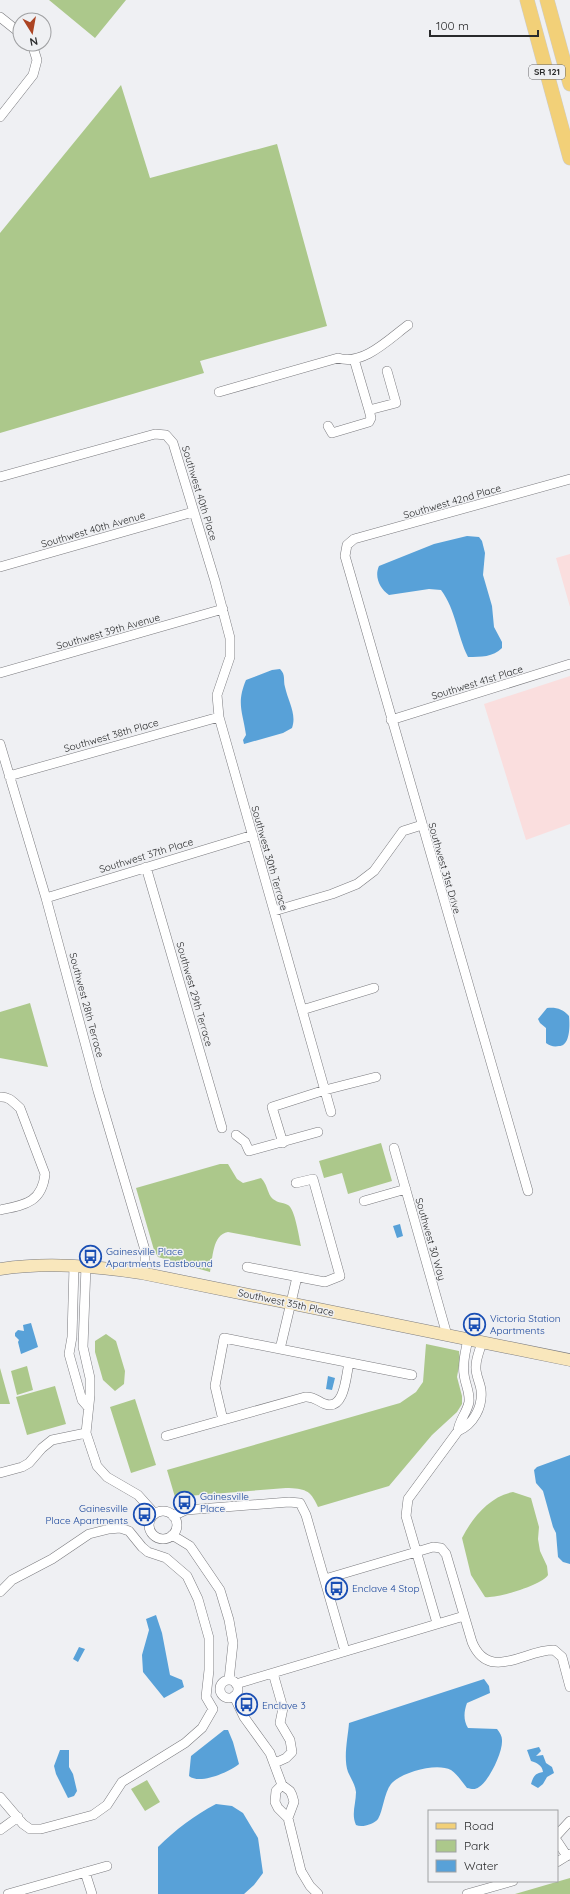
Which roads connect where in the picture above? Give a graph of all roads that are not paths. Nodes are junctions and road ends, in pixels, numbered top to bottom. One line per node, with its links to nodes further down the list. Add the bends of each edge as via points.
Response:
1 (527, 0): 8 (main road, SR 121)
2 (547, 0): 6 (main road, SR 121)
3 (0, 17): 4 (street)
4 (12, 27)
5 (34, 52): 7 (street, via 37,60 33,76)
6 (570, 84)
7 (0, 117)
8 (570, 158)
9 (408, 325): 10 (street, via 375,350)
10 (354, 359): 12 (street, via 338,358); 13 (street)
11 (387, 371): 13 (street, via 396,403)
12 (219, 392)
13 (369, 410): 14 (street, via 369,422 332,433)
14 (328, 426)
15 (0, 477): 17 (street, Southwest 40th Place, via 160,434 173,443)
16 (570, 479): 18 (street, Southwest 42nd Place, via 354,539)
17 (193, 512): 19 (street, Southwest 40th Avenue); 20 (street, Southwest 40th Place)
18 (345, 551): 24 (street, Southwest 31st Drive, via 345,560)
19 (0, 567)
20 (223, 609): 22 (street, Southwest 39th Avenue); 23 (street, Southwest 30th Terrace, via 230,638 230,657 217,695)
21 (570, 664): 24 (street, Southwest 41st Place)
22 (0, 673)
23 (219, 717): 26 (street, Southwest 38th Place); 28 (street, Southwest 30th Terrace)
24 (391, 720): 27 (street, Southwest 31st Drive)
25 (0, 744): 26 (street, Southwest 28th Terrace)
26 (9, 776): 30 (street, Southwest 28th Terrace)
27 (422, 825): 31 (street, via 403,831 374,871 357,884); 45 (street, Southwest 31st Drive)
28 (252, 835): 29 (street, Southwest 37th Place); 31 (street, Southwest 30th Terrace)
29 (146, 867): 30 (street, Southwest 37th Place); 38 (street, Southwest 29th Terrace)
30 (46, 898): 51 (street, Southwest 28th Terrace, via 98,1091 145,1250)
31 (274, 911): 33 (street, Southwest 30th Terrace)
32 (374, 988): 33 (street)
33 (302, 1010): 35 (street, Southwest 30th Terrace)
34 (376, 1077): 35 (street)
35 (325, 1090): 37 (street, Southwest 30th Terrace); 41 (street, via 272,1107)
36 (0, 1097): 47 (street, via 13,1101 20,1108 45,1174 44,1185 39,1195 24,1206)
37 (331, 1112)
38 (222, 1128)
39 (318, 1132): 41 (street)
40 (236, 1135): 41 (street, via 245,1142 250,1151)
41 (283, 1143)
42 (394, 1148): 44 (street, Southwest 30 Way)
43 (296, 1183): 52 (street, via 313,1179 340,1276 325,1282)
44 (406, 1189): 46 (street); 54 (street, Southwest 30 Way)
45 (528, 1191)
46 (364, 1201)
47 (0, 1210)
48 (80, 1266): 50 (street, Southwest 35th Place); 51 (street, Southwest 35th Place); 55 (street); 60 (street)
49 (247, 1267): 52 (street)
50 (0, 1269)
51 (141, 1273): 53 (street, Southwest 35th Place)
52 (297, 1277): 53 (street)
53 (291, 1302): 54 (street, Southwest 35th Place); 58 (street)
54 (447, 1335): 56 (street, Southwest 35th Place)
55 (72, 1337): 60 (street); 65 (street, via 69,1354 82,1400)
56 (468, 1339): 57 (street, Southwest 35th Place); 62 (street)
57 (482, 1342): 59 (street, Southwest 35th Place); 63 (street)
58 (280, 1349): 61 (street); 66 (street, via 224,1338 215,1386)
59 (570, 1360)
60 (82, 1363): 65 (street, via 90,1389)
61 (349, 1363): 64 (street); 66 (street, via 342,1396 336,1403 326,1404 314,1397 305,1397)
62 (463, 1368): 63 (street); 67 (street, via 469,1402)
63 (476, 1370): 67 (street, via 481,1390 480,1404 473,1420)
64 (412, 1375)
65 (88, 1407): 68 (street)
66 (223, 1420): 69 (street)
67 (458, 1431): 76 (street, via 408,1499 406,1516)
68 (86, 1434): 70 (street, via 52,1440 29,1463); 71 (street, via 97,1466 107,1477 138,1495)
69 (166, 1436)
70 (0, 1473)
71 (155, 1514): 72 (street, via 164,1511); 73 (street, via 149,1521)
72 (173, 1516): 74 (street, via 176,1527); 77 (street, via 186,1510 300,1503 306,1515)
73 (153, 1535): 74 (street, via 161,1539); 75 (street)
74 (172, 1535): 83 (street, via 190,1546 220,1590 233,1643)
75 (142, 1547): 78 (street, via 129,1531 120,1528 98,1531 12,1580); 86 (street, via 148,1552 166,1558 188,1576 198,1599 209,1638 210,1661 206,1697)
76 (416, 1552): 77 (street); 79 (street, via 433,1547 444,1550); 80 (street)
77 (324, 1579): 81 (street)
78 (0, 1592)
79 (464, 1616): 80 (street); 84 (street, via 474,1648 483,1657 504,1662 554,1650 562,1657)
80 (437, 1623): 81 (street)
81 (345, 1651): 82 (street)
82 (272, 1673): 83 (street); 87 (street, via 283,1708 280,1724 290,1740 292,1752)
83 (233, 1682): 85 (street, via 238,1692); 85 (street, via 224,1682 221,1687 222,1693)
84 (570, 1687)
85 (230, 1696): 86 (street); 87 (street, via 264,1742)
86 (213, 1709): 90 (street, via 202,1728 185,1744 122,1782 101,1811 40,1829 30,1829)
87 (275, 1763): 88 (street)
88 (282, 1785): 91 (street, via 290,1791 294,1802); 91 (street, via 276,1792 275,1802)
89 (0, 1797): 90 (street)
90 (18, 1817): 93 (street)
91 (288, 1818): 103 (street, via 301,1871)
92 (570, 1821): 94 (street)
93 (0, 1830)
94 (558, 1834)
95 (558, 1842): 96 (street)
96 (568, 1855): 97 (street)
97 (558, 1861)
98 (107, 1866): 99 (street)
99 (85, 1872): 101 (street); 102 (street)
100 (509, 1882): 104 (street)
101 (8, 1894)
102 (92, 1894)
103 (318, 1894)
104 (467, 1894)

